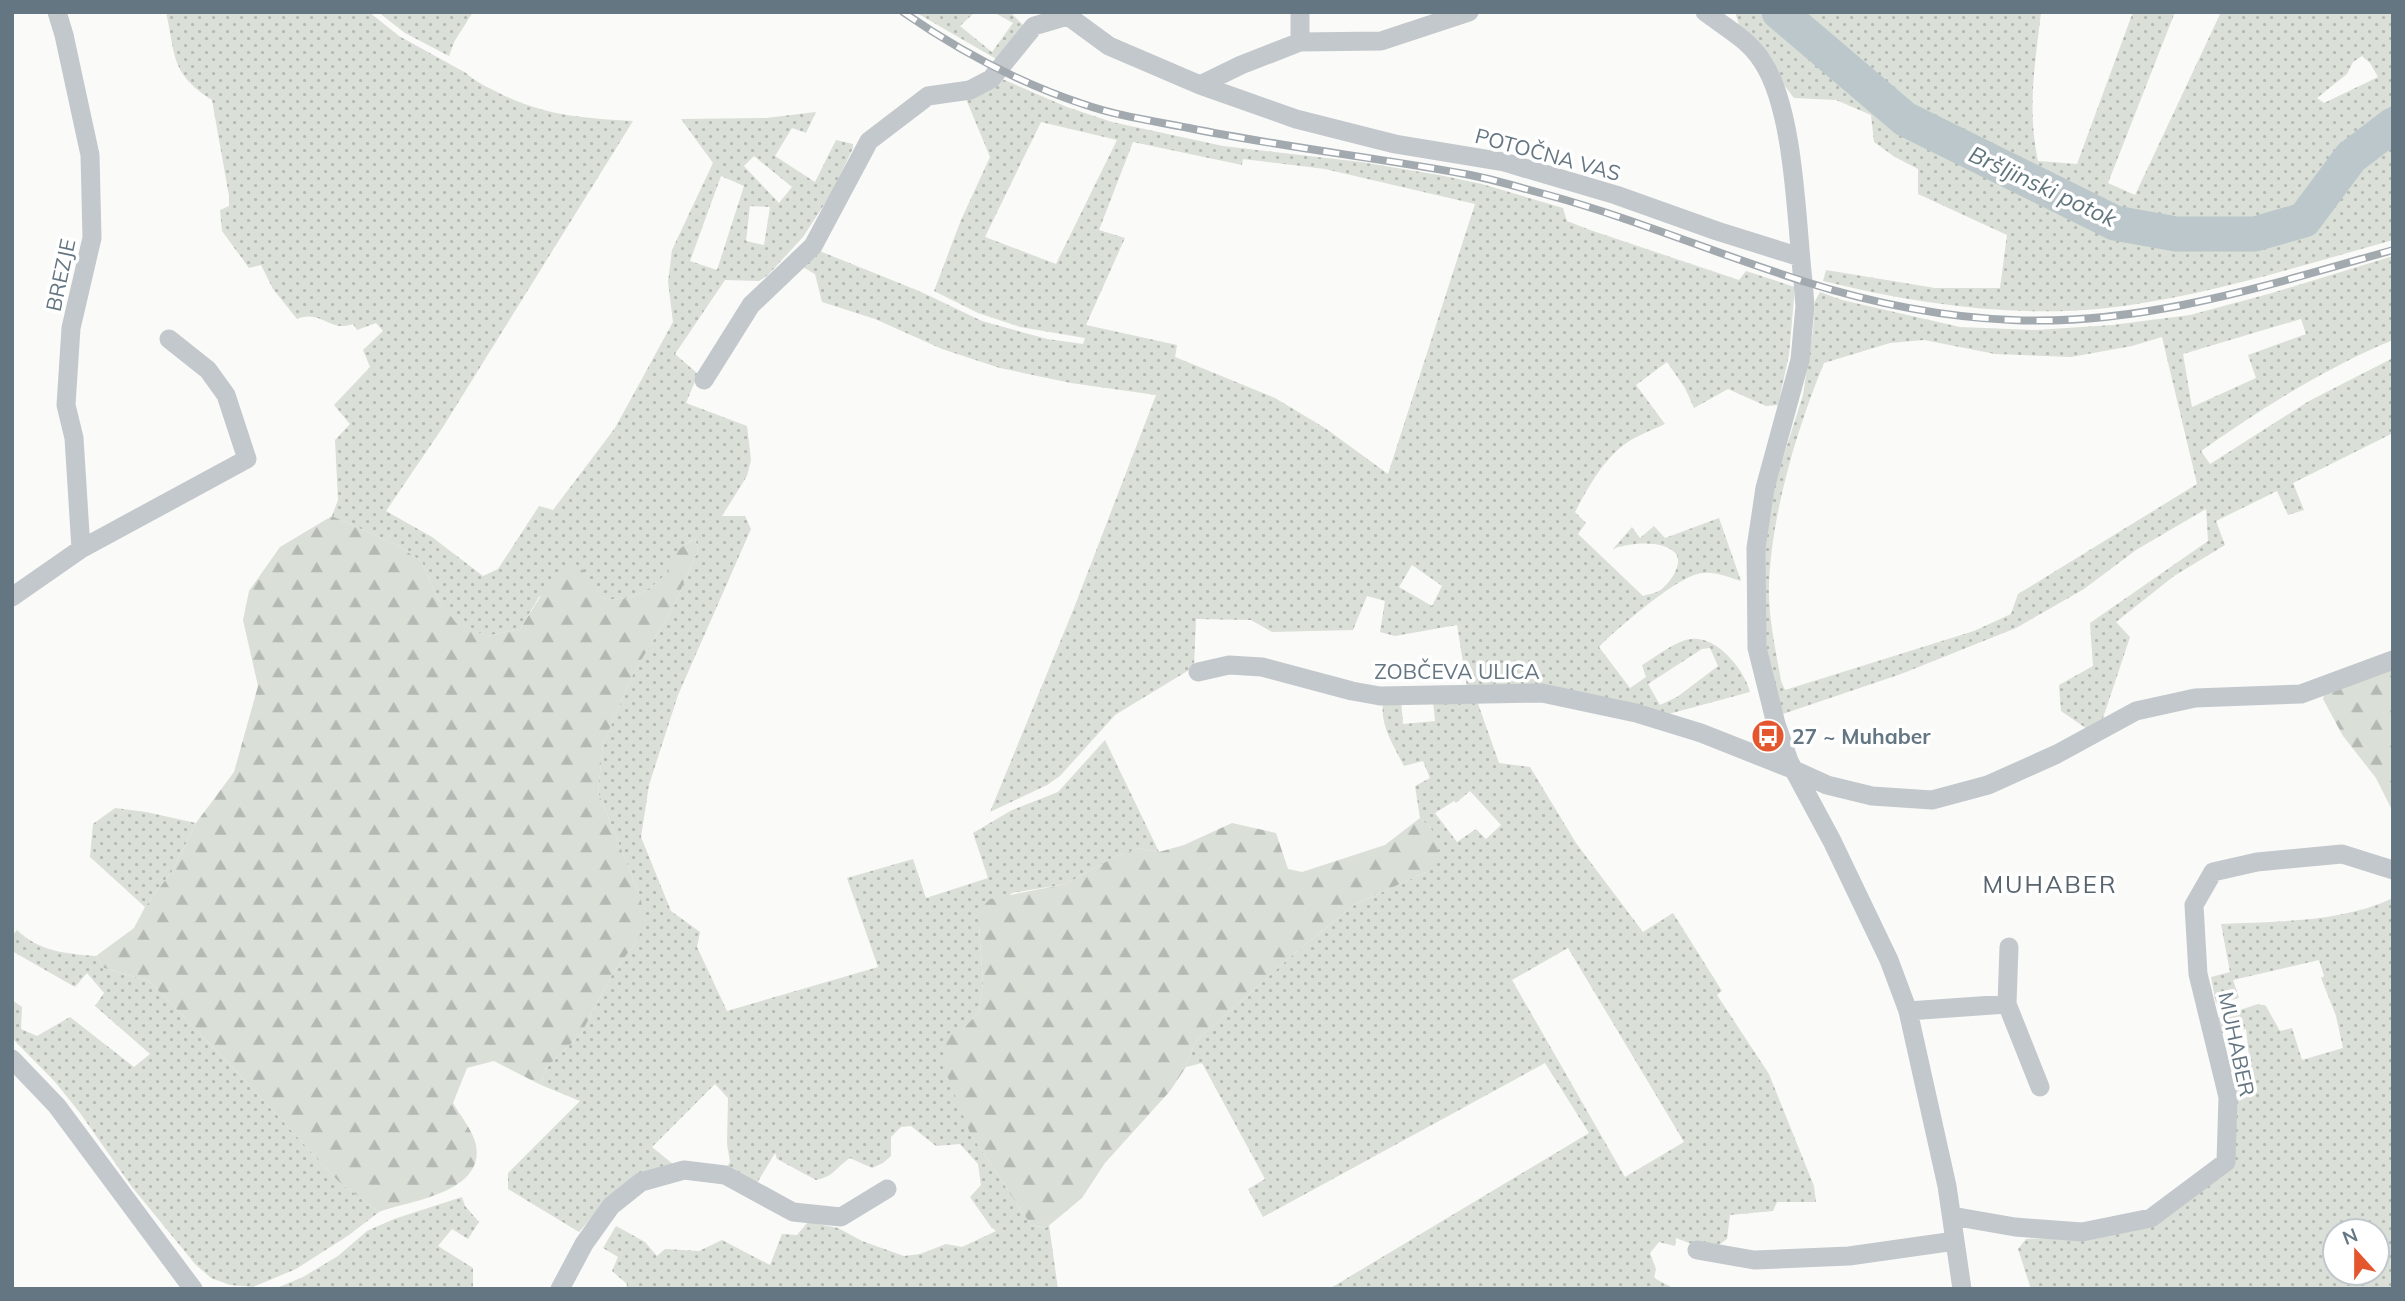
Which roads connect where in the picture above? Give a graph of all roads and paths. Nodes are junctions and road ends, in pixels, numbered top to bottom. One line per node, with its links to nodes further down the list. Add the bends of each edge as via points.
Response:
1 (57, 12): 11 (street, BREZJE, via 90,155 92,238 71,328 66,405 74,438)
2 (1300, 12): 6 (street)
3 (1469, 12): 6 (street, via 1381,41)
4 (1705, 12): 8 (street, via 1745,41 1772,77 1787,131)
5 (1067, 14): 7 (street, POTOČNA VAS, via 1109,46); 10 (street, POTOČNA VAS, via 1034,26 991,79 970,90 928,96 869,141 813,246 751,306)
6 (1300, 41): 7 (street)
7 (1200, 85): 8 (street, POTOČNA VAS, via 1296,119 1395,144 1504,162)
8 (1800, 257): 15 (street, via 1805,306 1800,360 1765,488 1756,548 1757,648)
9 (169, 339): 11 (street, via 208,370 226,396 247,459)
10 (704, 380)
11 (82, 549): 12 (street)
12 (12, 597)
13 (2393, 660): 15 (street, via 2301,694 2195,698 2136,711 1988,785 1932,800 1872,796 1827,785)
14 (1198, 672): 15 (street, ZOBČEVA ULICA, via 1229,665 1262,667 1380,696 1542,693 1636,713)
15 (1793, 769): 19 (street, via 1883,948)
16 (2393, 870): 23 (street, MUHABER, via 2342,854 2257,862 2213,872 2194,905 2198,974 2228,1097 2226,1162 2151,1218 2082,1232)
17 (2009, 947): 18 (street)
18 (2007, 1004): 19 (street); 21 (street)
19 (1908, 1011): 23 (street)
20 (12, 1059): 26 (street, via 57,1106)
21 (2040, 1087)
22 (887, 1189): 27 (street, via 841,1217 793,1212 725,1175 684,1170 641,1182 611,1206)
23 (1952, 1216): 24 (street)
24 (1955, 1241): 25 (street, via 1849,1256 1754,1260); 28 (street)
25 (1697, 1250)
26 (193, 1289)
27 (560, 1289)
28 (1962, 1289)

